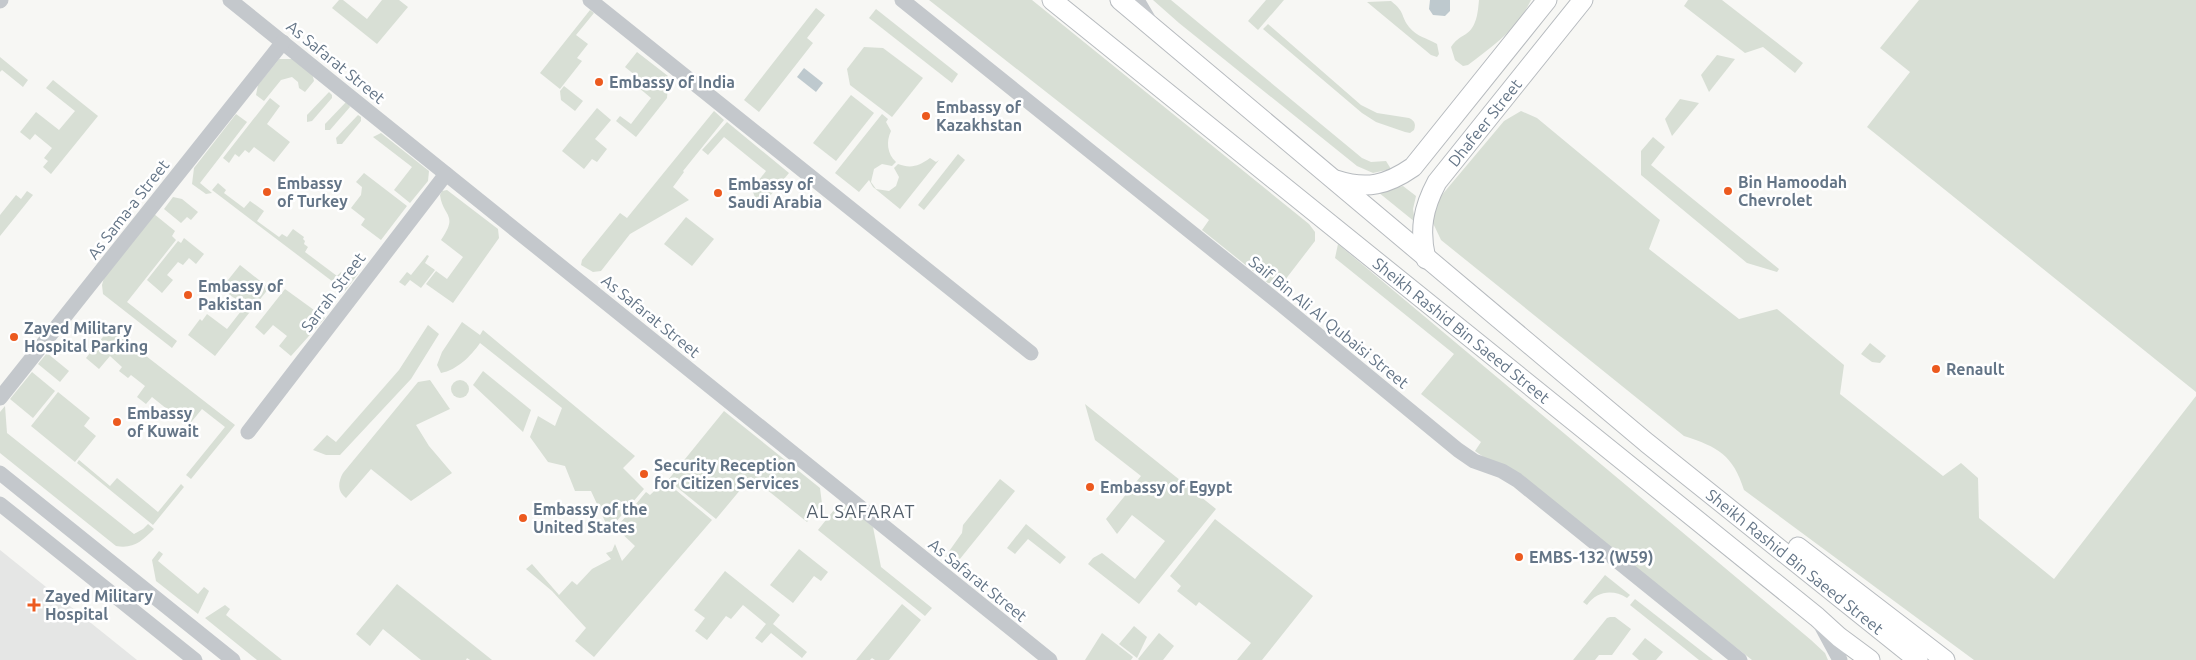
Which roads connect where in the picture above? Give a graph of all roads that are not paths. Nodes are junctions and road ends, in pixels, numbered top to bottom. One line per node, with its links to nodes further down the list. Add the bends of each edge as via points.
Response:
1 (230, 0): 10 (street, As Safarat Street)
2 (590, 0): 14 (street)
3 (902, 0): 25 (street, Saif Bin Ali Al Qubaisi Street, via 1458,450 1474,462 1502,471 1517,480)
4 (1052, 0): 20 (main road, Sheikh Rashid Bin Saeed Street)
5 (1120, 0): 9 (main road, Sheikh Rashid Bin Saeed Street)
6 (1137, 0): 9 (street)
7 (1547, 0): 12 (main road, Dhafeer Street, via 1414,167 1388,182 1374,185 1359,186)
8 (1583, 0): 13 (main road, Dhafeer Street, via 1437,182 1428,198 1423,219)
9 (1150, 24): 12 (main road, Sheikh Rashid Bin Saeed Street)
10 (283, 42): 11 (street, As Safarat Street); 15 (street, As Sama-a Street)
11 (446, 174): 16 (street, Sarrah Street); 24 (street, As Safarat Street)
12 (1333, 179): 13 (main road, Sheikh Rashid Bin Saeed Street)
13 (1426, 259): 17 (main road, Sheikh Rashid Bin Saeed Street)
14 (1031, 353)
15 (0, 398)
16 (248, 432)
17 (1647, 443): 29 (main road, Sheikh Rashid Bin Saeed Street); 30 (main road, via 1738,500)
18 (0, 473): 23 (street)
19 (0, 504): 22 (street)
20 (1817, 617): 21 (main road, Sheikh Rashid Bin Saeed Street); 26 (street)
21 (1839, 637): 27 (main road); 28 (main road, Sheikh Rashid Bin Saeed Street)
22 (195, 660)
23 (232, 660)
24 (1050, 660)
25 (1740, 660)
26 (1840, 660)
27 (1863, 660)
28 (1870, 660)
29 (1918, 660)
30 (1946, 660)

